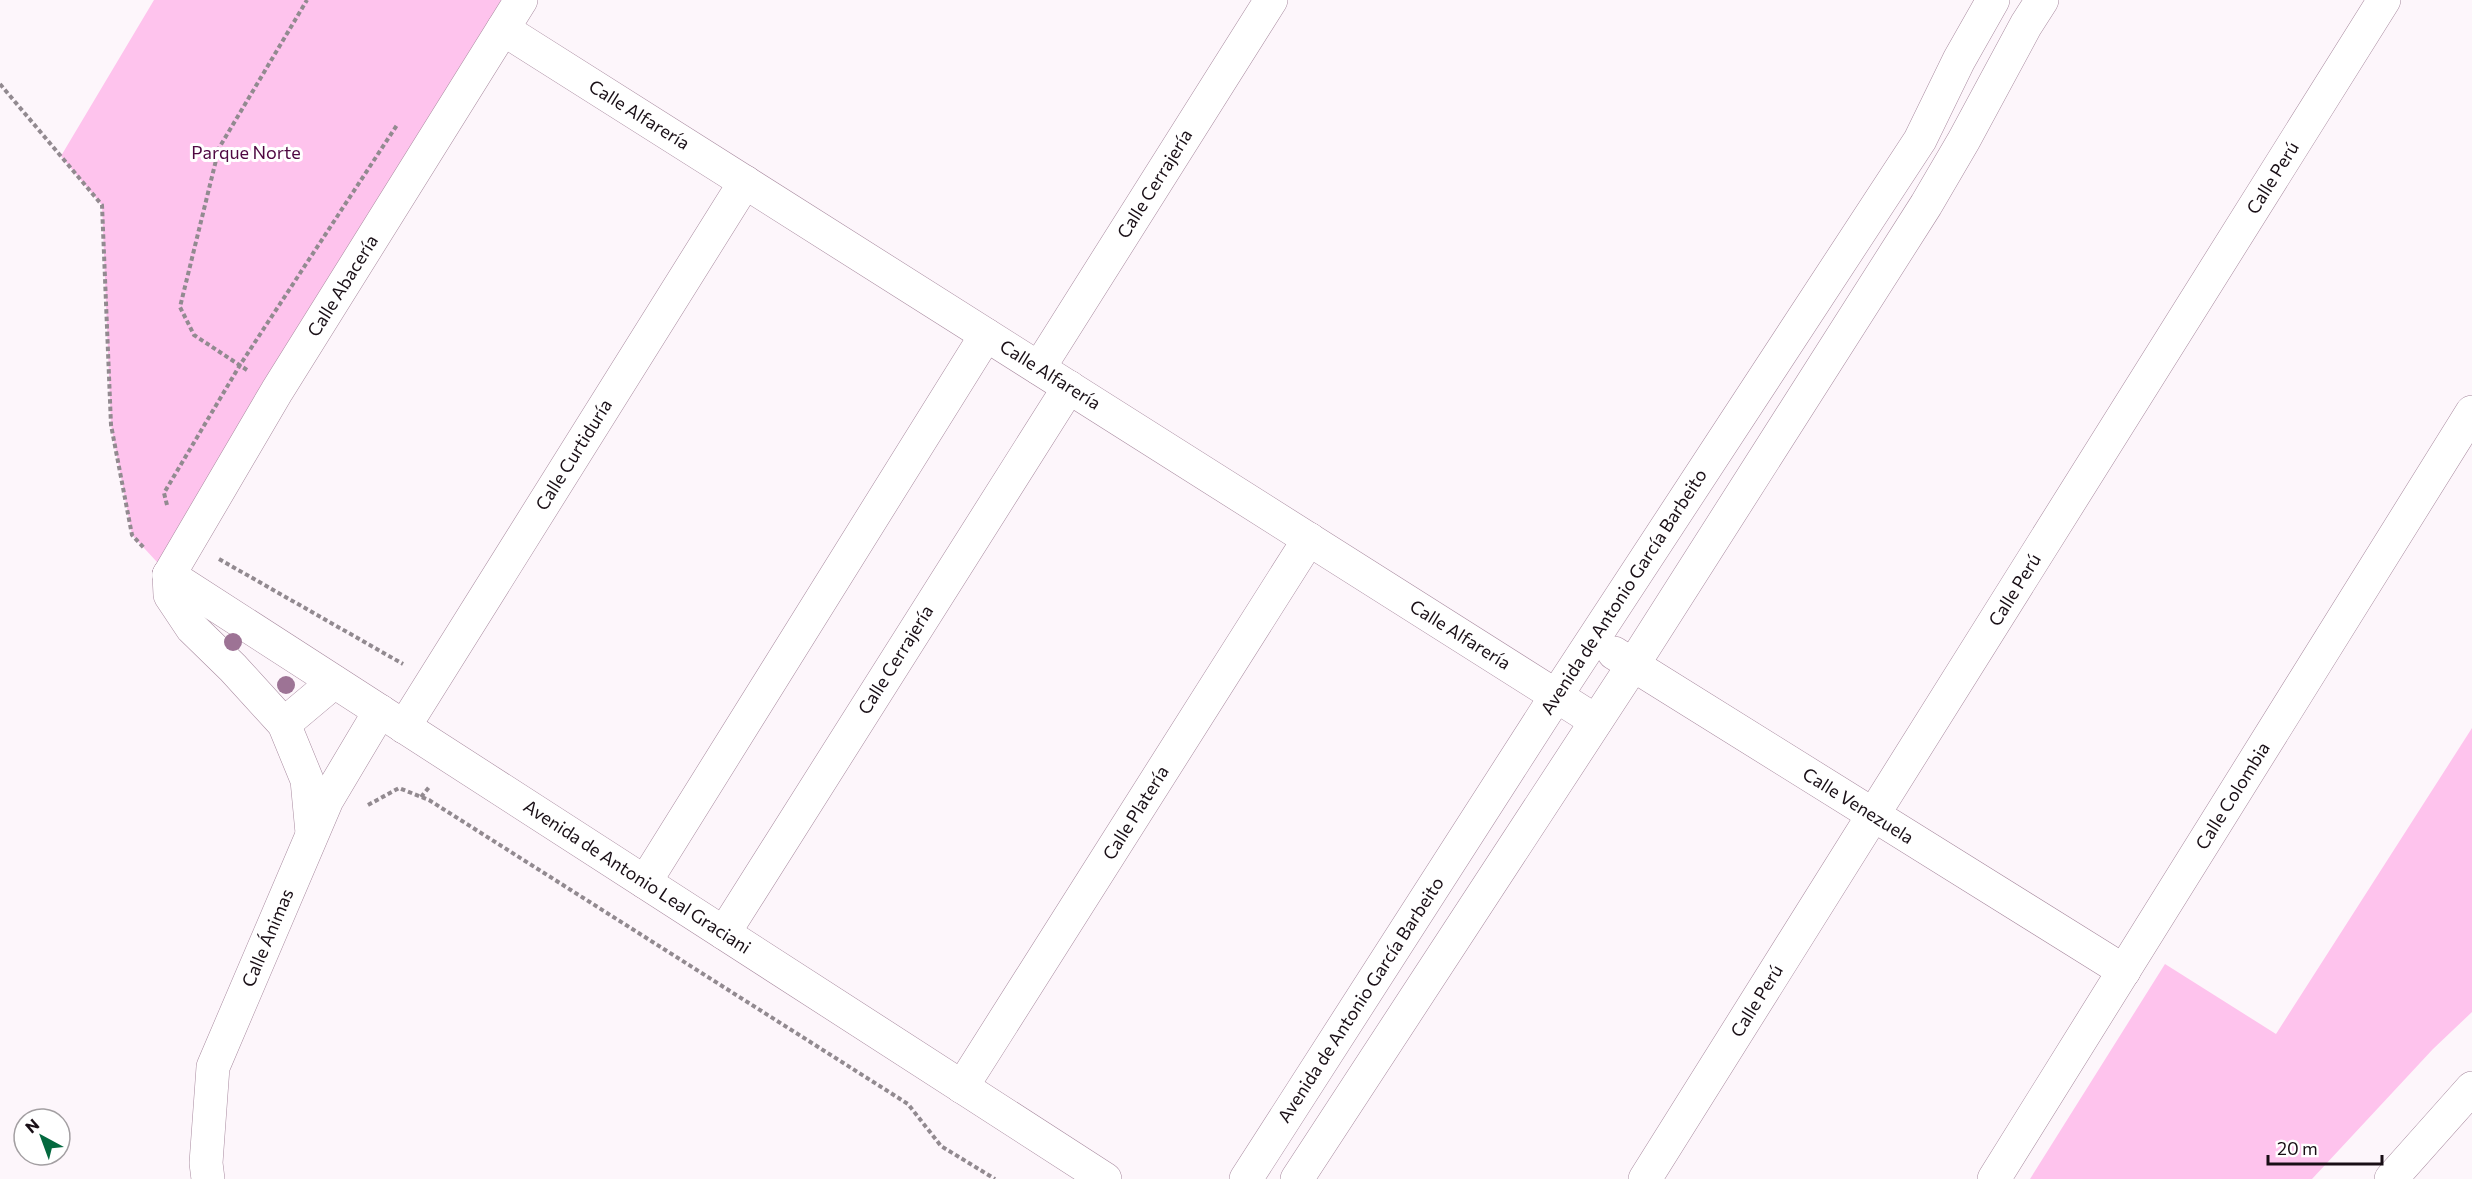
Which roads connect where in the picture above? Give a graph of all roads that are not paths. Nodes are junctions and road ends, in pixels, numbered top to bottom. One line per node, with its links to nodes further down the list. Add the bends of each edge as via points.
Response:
1 (522, 0): 6 (street, Calle Abacería)
2 (1271, 0): 9 (street, Calle Cerrajería)
3 (1993, 0): 14 (street, Avenida de Antonio García Barbeito, via 1920,140)
4 (2042, 0): 15 (street, via 1926,205)
5 (2384, 0): 21 (street, Calle Perú)
6 (503, 29): 7 (street, Calle Alfarería); 13 (street, Calle Abacería, via 277,391)
7 (745, 182): 8 (street, Calle Alfarería); 18 (street, Calle Curtiduría, via 433,680)
8 (986, 335): 9 (street, Calle Alfarería); 23 (street)
9 (1039, 368): 10 (street, Calle Alfarería)
10 (1069, 387): 12 (street, Calle Alfarería); 24 (street, Calle Cerrajería)
11 (2472, 412): 25 (street, Calle Colombia)
12 (1309, 539): 17 (street, Calle Alfarería); 26 (street, Calle Platería)
13 (169, 575): 16 (street, Avenida de Antonio Leal Graciani); 20 (street, via 170,595 192,628)
14 (1593, 640): 15 (street, Calle Venezuela); 17 (street, Avenida de Antonio García Barbeito)
15 (1633, 665): 19 (street); 21 (street, Calle Venezuela)
16 (334, 682): 18 (street, Avenida de Antonio Leal Graciani); 20 (street)
17 (1556, 696): 19 (street, Calle Alfarería); 30 (street, Avenida de Antonio García Barbeito)
18 (392, 719): 22 (street, Calle Ánimas, via 327,800); 23 (street, Avenida de Antonio Leal Graciani)
19 (1596, 721): 31 (street)
20 (284, 724): 22 (street, via 307,780)
21 (1873, 816): 25 (street, Calle Venezuela); 32 (street, Calle Perú)
22 (312, 836): 28 (street, Calle Ánimas, via 213,1067)
23 (645, 882): 24 (street, Avenida de Antonio Leal Graciani)
24 (724, 933): 26 (street, Avenida de Antonio Leal Graciani)
25 (2124, 971): 33 (street, Calle Colombia)
26 (962, 1087): 29 (street, Avenida de Antonio Leal Graciani)
27 (2472, 1088): 34 (street)
28 (208, 1179)
29 (1105, 1179)
30 (1246, 1179)
31 (1297, 1179)
32 (1645, 1179)
33 (1994, 1179)
34 (2391, 1179)

